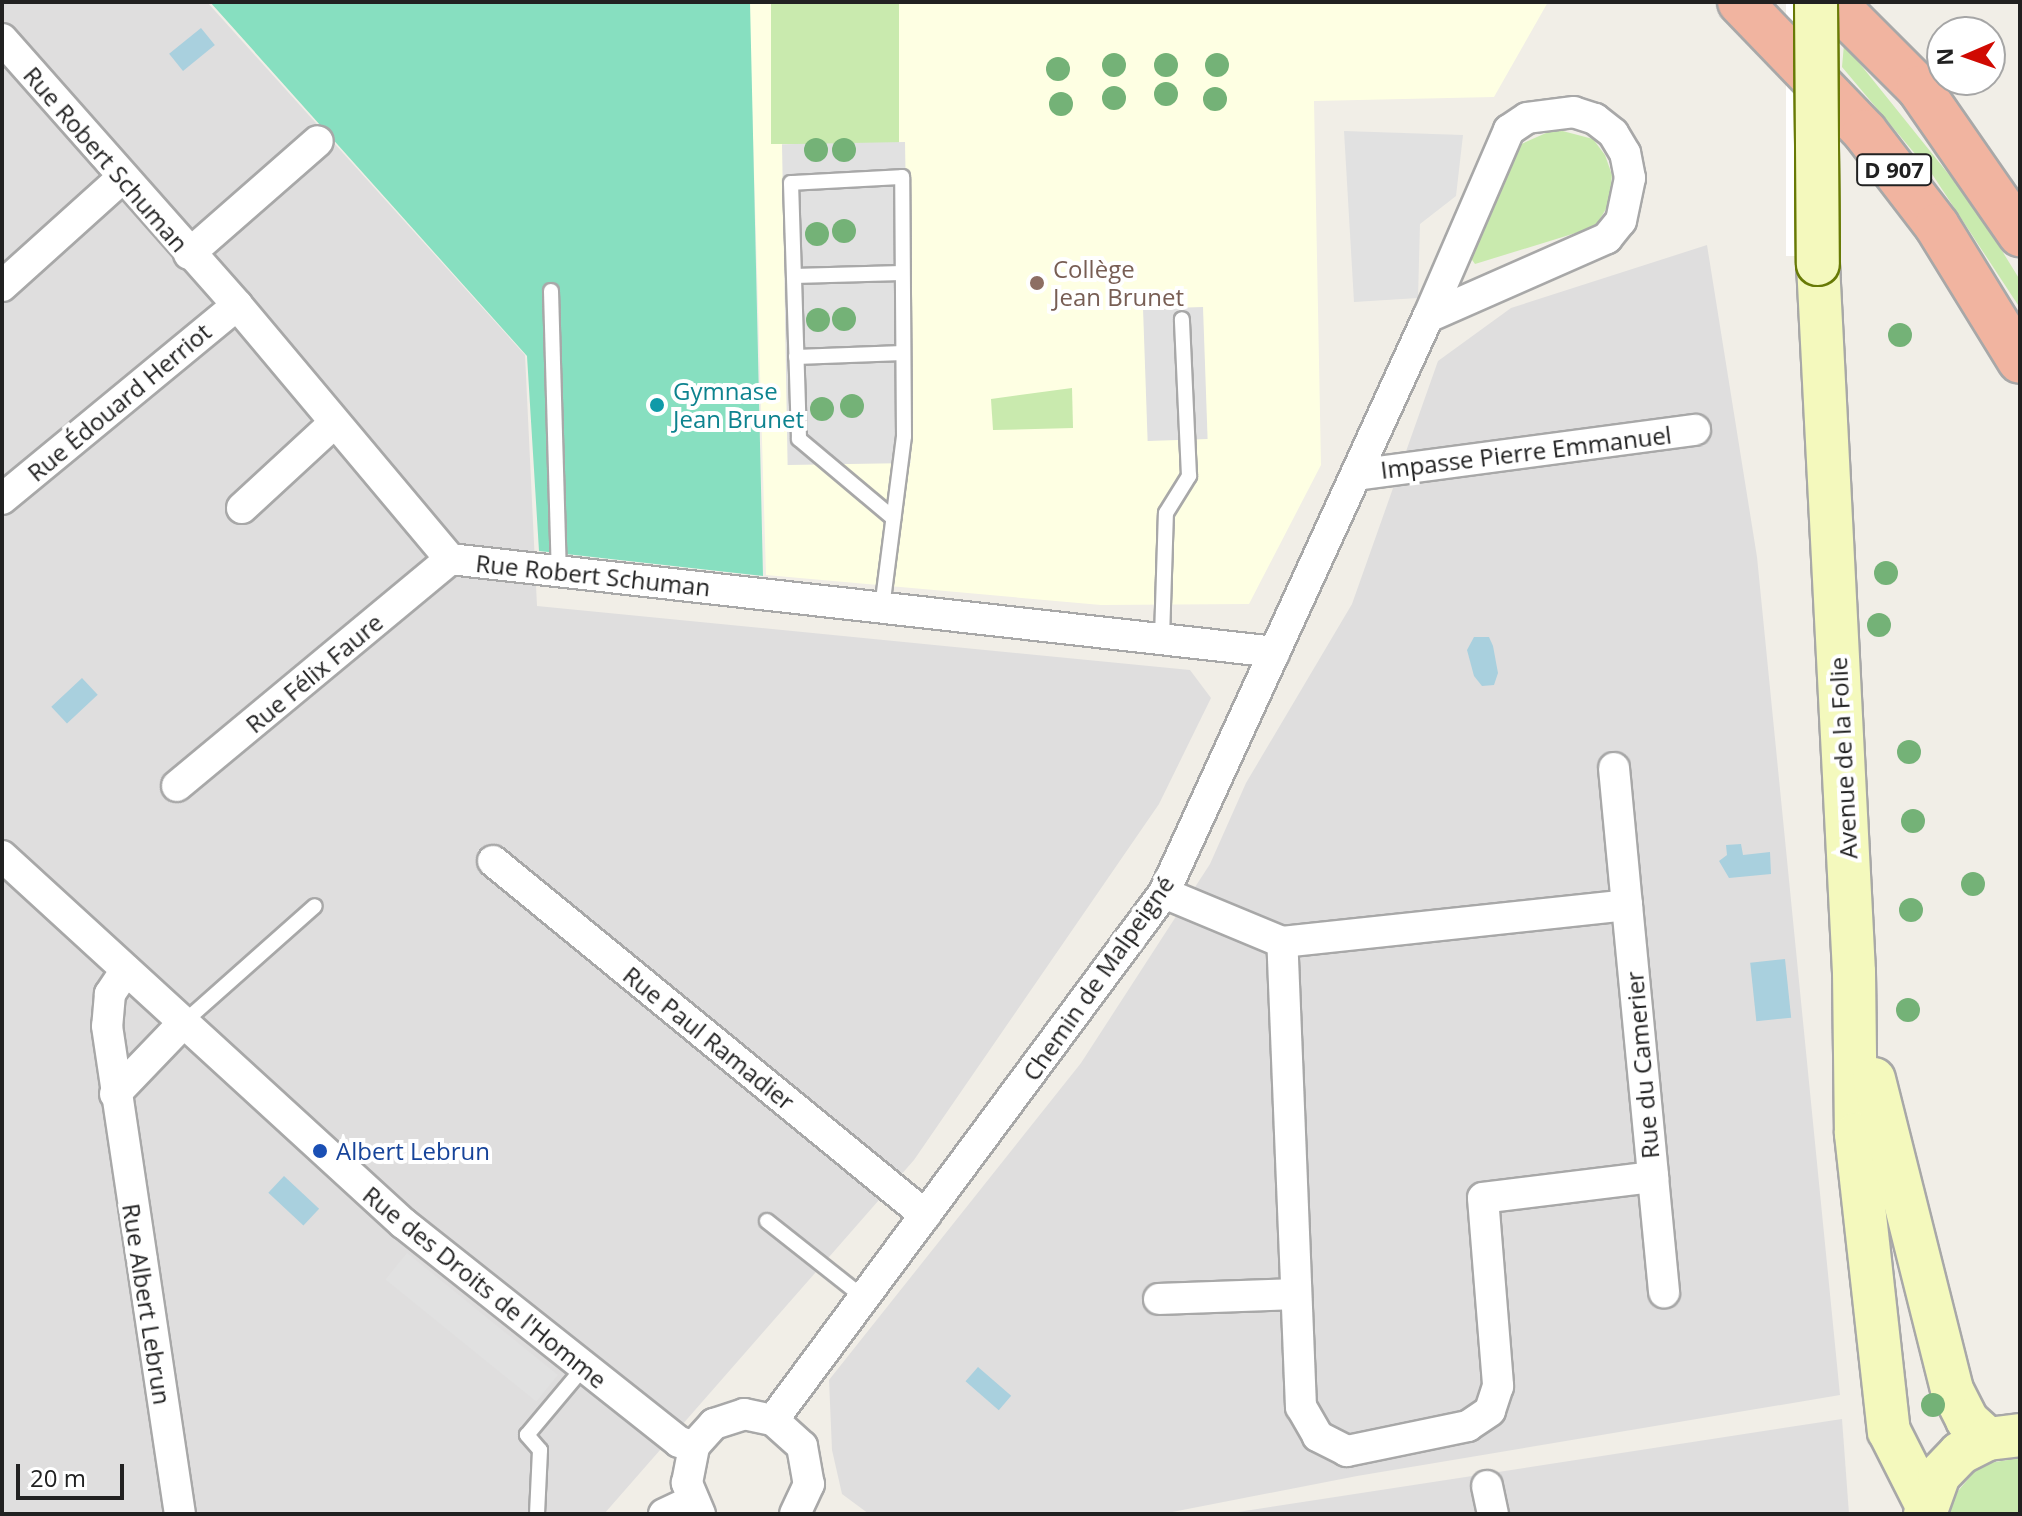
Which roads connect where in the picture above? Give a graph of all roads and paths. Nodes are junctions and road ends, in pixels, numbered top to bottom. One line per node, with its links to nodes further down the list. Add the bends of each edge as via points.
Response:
1 (1740, 2): 20 (highway, D 907, via 1865,132 1937,226)
2 (1816, 2): 41 (main road, Avenue de la Folie, bridge, via 1818,264)
3 (1833, 2): 6 (highway, D 907)
4 (1848, 2): 6 (highway)
5 (5, 50): 8 (street, Rue Robert Schuman)
6 (1919, 88): 9 (highway, D 907)
7 (318, 141): 10 (street)
8 (122, 178): 10 (street, Rue Robert Schuman); 13 (street)
9 (2020, 234)
10 (189, 254): 15 (street, Rue Robert Schuman)
11 (902, 273): 12 (lane); 12 (lane, via 902,177 791,183); 18 (lane)
12 (794, 276): 19 (lane)
13 (2, 286)
14 (551, 291): 28 (lane)
15 (237, 305): 21 (street, Rue Robert Schuman); 24 (street, Rue Édouard Herriot)
16 (1428, 317): 16 (street, Chemin de Malpeigné, via 1607,238 1628,205 1630,178 1625,153 1613,133 1574,112 1527,118 1509,130); 23 (street, Chemin de Malpeigné)
17 (1182, 319): 30 (lane, via 1189,476 1166,513)
18 (903, 353): 19 (lane); 26 (lane, via 904,436)
19 (796, 357): 26 (lane, via 799,439)
20 (2020, 361)
21 (334, 423): 25 (street); 27 (street, Rue Robert Schuman)
22 (1695, 430): 23 (street, Impasse Pierre Emmanuel)
23 (1356, 475): 31 (street, Chemin de Malpeigné)
24 (2, 499)
25 (242, 508)
26 (893, 518): 29 (lane)
27 (450, 559): 28 (street, Rue Robert Schuman); 33 (street, Rue Félix Faure)
28 (559, 572): 29 (street, Rue Robert Schuman)
29 (882, 608): 30 (street, Rue Robert Schuman)
30 (1162, 638): 31 (street, Rue Robert Schuman)
31 (1275, 652): 36 (street, Chemin de Malpeigné)
32 (1614, 768): 37 (street, Rue du Camerier)
33 (177, 786)
34 (2, 856): 40 (street, Rue des Droits de l'Homme)
35 (493, 861): 45 (street, Rue Paul Ramadier)
36 (1164, 893): 39 (street); 45 (street, Chemin de Malpeigné)
37 (1627, 905): 39 (street); 44 (street, Rue du Camerier)
38 (315, 906): 42 (lane)
39 (1282, 942): 48 (street, Rue du Camerier)
40 (126, 970): 42 (street, Rue des Droits de l'Homme); 43 (street, Rue Albert Lebrun, via 110,994 107,1026)
41 (1854, 972): 53 (main road, via 1882,1122 1952,1390 1967,1420); 56 (main road, Avenue de la Folie, via 1856,1134 1889,1431)
42 (183, 1023): 43 (street); 51 (street, Rue des Droits de l'Homme, via 403,1223)
43 (115, 1094): 57 (street, Rue Albert Lebrun)
44 (1653, 1177): 47 (street); 48 (street, Rue du Camerier, via 1483,1198 1498,1386 1490,1411 1468,1426 1347,1451 1318,1436 1301,1407)
45 (925, 1215): 49 (street, Chemin de Malpeigné)
46 (767, 1221): 49 (lane)
47 (1664, 1292)
48 (1296, 1294): 50 (street)
49 (864, 1298): 52 (street, Chemin de Malpeigné)
50 (1159, 1299)
51 (584, 1367): 54 (street, Rue des Droits de l'Homme, via 679,1442); 58 (lane, via 527,1435 540,1450)
52 (773, 1420): 54 (street, via 759,1415 729,1417 714,1424); 60 (street, via 802,1446 808,1465 809,1484)
53 (2004, 1437): 56 (main road, via 1960,1453 1939,1475)
54 (694, 1446): 55 (street, via 687,1464)
55 (696, 1508): 59 (street)
56 (1925, 1509)
57 (180, 1514)
58 (537, 1514)
59 (664, 1514)
60 (795, 1514)

